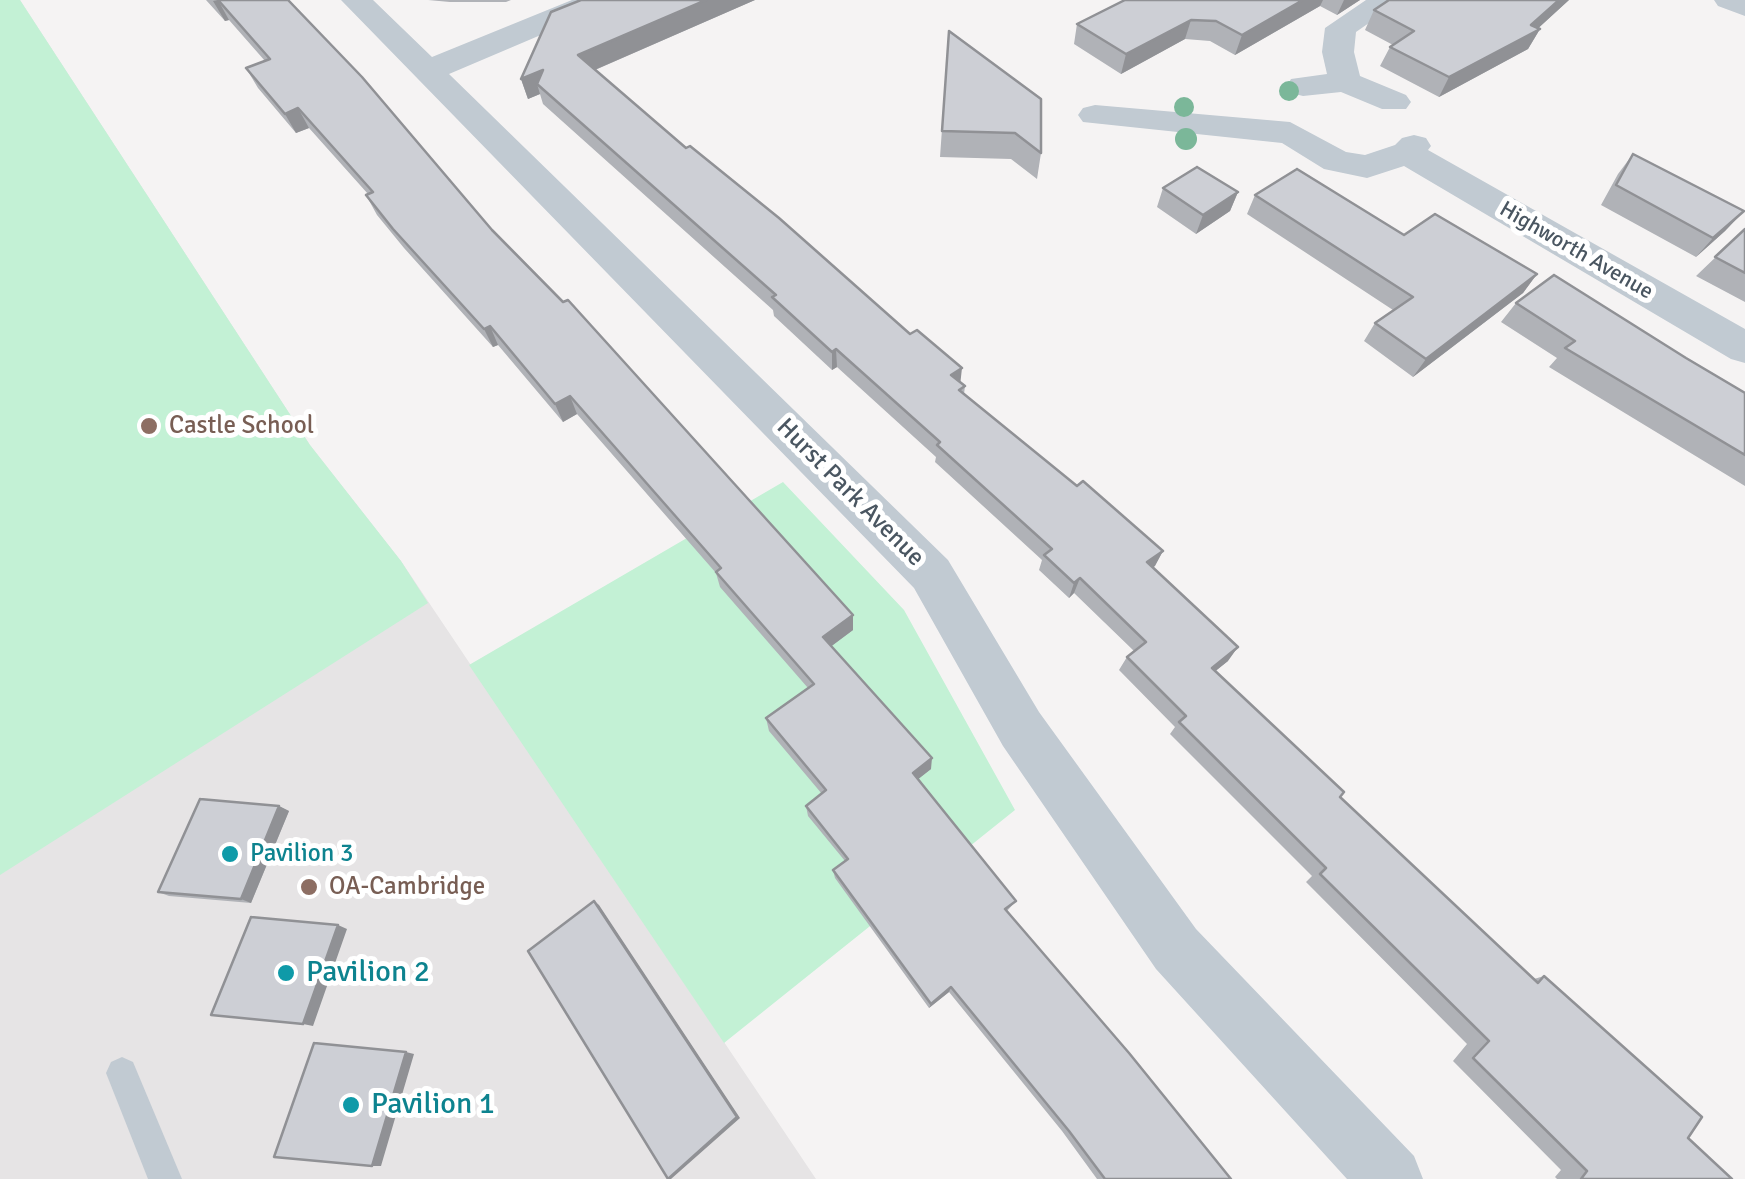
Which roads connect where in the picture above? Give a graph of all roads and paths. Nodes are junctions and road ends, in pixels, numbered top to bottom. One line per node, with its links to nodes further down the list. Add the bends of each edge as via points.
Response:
1 (356, 0): 6 (street, Hurst Park Avenue)
2 (598, 0): 6 (street)
3 (1387, 0): 7 (street, via 1341,28)
4 (1729, 0): 5 (street)
5 (1745, 7)
6 (427, 71): 14 (street, Hurst Park Avenue, via 931,574 1022,729 1176,950)
7 (1345, 82): 8 (street); 9 (street)
8 (1303, 86)
9 (1394, 102)
10 (1095, 115): 11 (street, Highworth Avenue, via 1290,132 1336,160 1367,167 1410,150)
11 (1745, 348)
12 (122, 1073): 13 (lane)
13 (165, 1179)
14 (1391, 1179)

